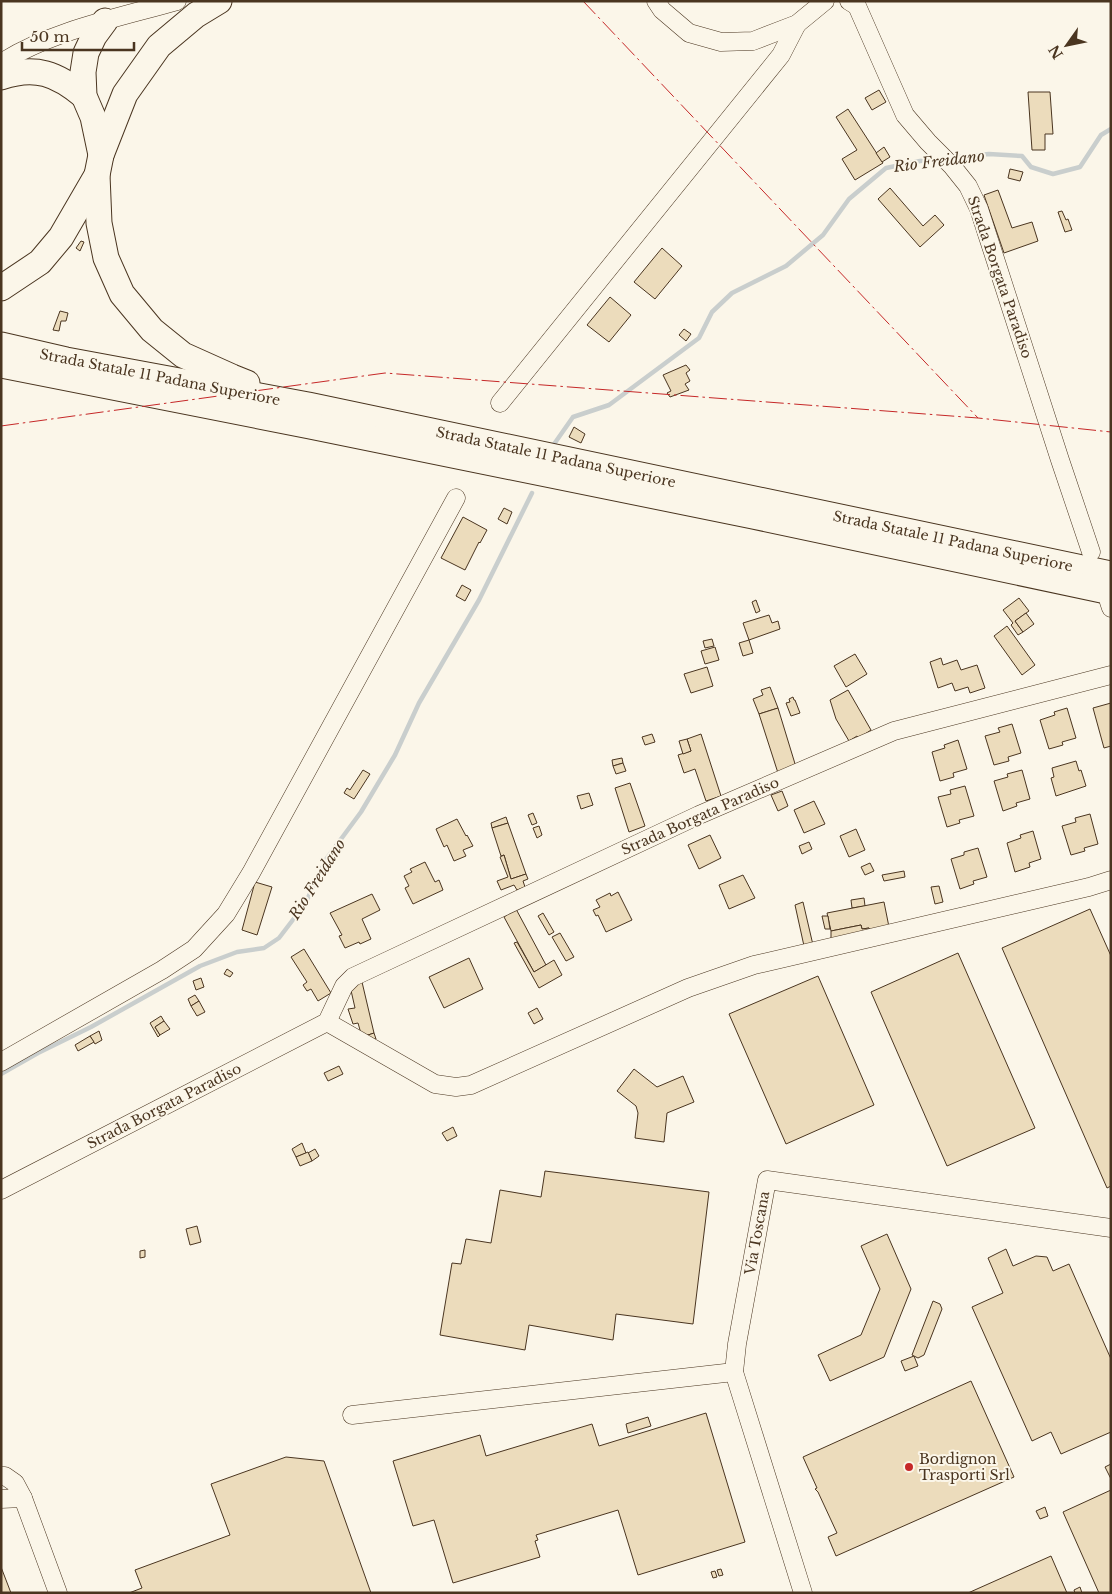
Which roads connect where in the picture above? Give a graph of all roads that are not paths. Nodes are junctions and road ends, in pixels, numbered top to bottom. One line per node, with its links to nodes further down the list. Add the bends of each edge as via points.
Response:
1 (177, 1): 6 (street)
2 (219, 1): 13 (highway, via 196,15 159,46 125,94)
3 (656, 1): 8 (street, via 689,33 720,42)
4 (825, 1): 7 (street)
5 (849, 1): 20 (street, Strada Borgata Paradiso, via 857,6 905,115 968,186 979,209)
6 (106, 21): 10 (street, via 48,39); 12 (highway, via 86,53)
7 (797, 24): 8 (street); 9 (street)
8 (759, 39): 9 (street, via 772,47)
9 (774, 62): 17 (street)
10 (1, 63)
11 (1, 78): 12 (highway, via 17,72 52,75)
12 (84, 96): 13 (highway, via 93,117)
13 (99, 165): 14 (highway, via 61,237 40,262); 18 (highway, via 99,223 106,258 122,294 152,330 183,355)
14 (1, 288)
15 (1, 346): 18 (highway, Strada Statale 11 Padana Superiore)
16 (1, 365): 22 (highway, Strada Statale 11 Padana Superiore, via 618,489)
17 (500, 403)
18 (308, 405): 21 (highway, Strada Statale 11 Padana Superiore)
19 (456, 498): 26 (street, via 226,914 194,949)
20 (1091, 552)
21 (1111, 574)
22 (1110, 601)
23 (1111, 674): 25 (street, Strada Borgata Paradiso, via 894,731 698,815 353,977 344,986)
24 (1111, 880): 25 (street, via 754,965 688,988 471,1085 435,1084)
25 (326, 1022): 27 (street, Strada Borgata Paradiso)
26 (1, 1062)
27 (1, 1190)
28 (1111, 1228): 29 (street, Via Toscana, via 767,1180)
29 (734, 1372): 30 (street); 35 (street, Via Toscana)
30 (352, 1415)
31 (1, 1476): 32 (street, via 15,1483)
32 (23, 1498): 33 (street); 34 (street)
33 (1, 1499)
34 (58, 1593)
35 (803, 1593)

